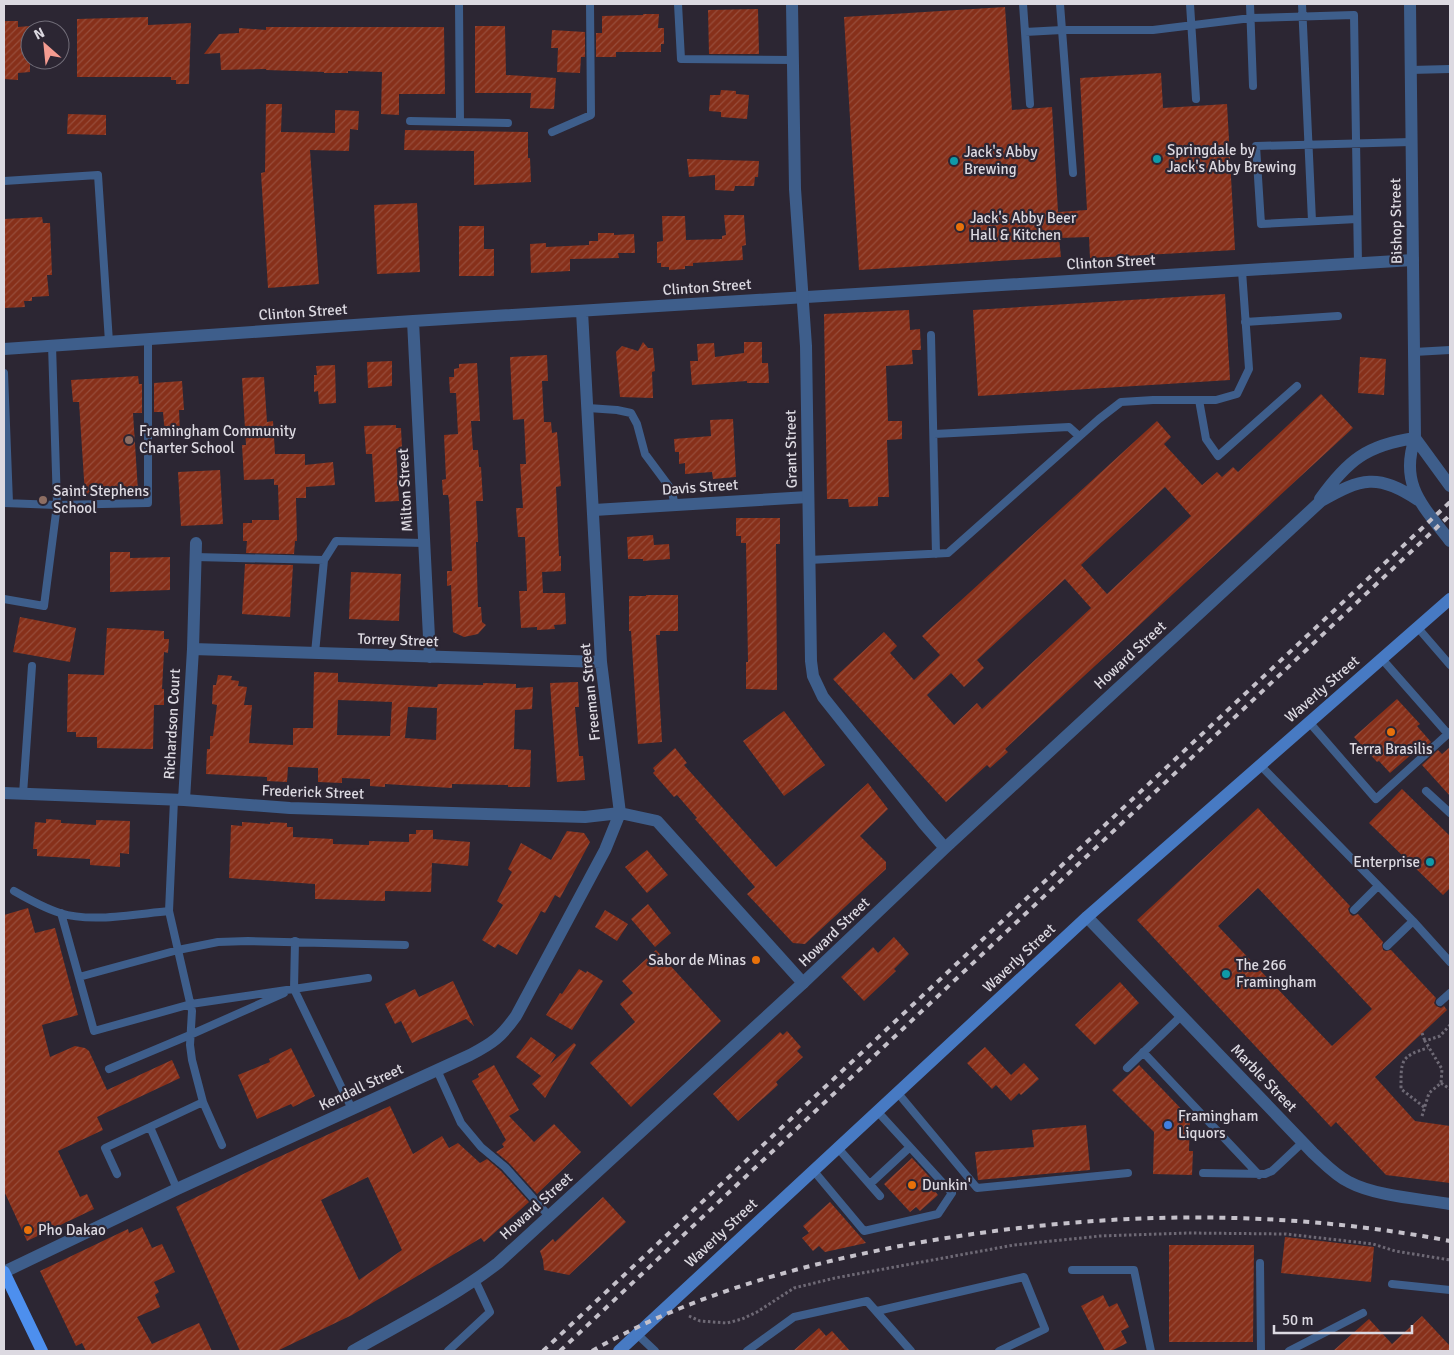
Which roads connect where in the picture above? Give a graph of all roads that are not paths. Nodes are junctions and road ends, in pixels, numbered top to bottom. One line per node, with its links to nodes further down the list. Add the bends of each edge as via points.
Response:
1 (459, 4): 23 (lane)
2 (590, 4): 25 (lane, via 591,115)
3 (678, 4): 16 (lane, via 681,59)
4 (792, 4): 16 (street, Grant Street)
5 (1023, 4): 15 (lane)
6 (1060, 4): 14 (lane)
7 (1190, 4): 13 (lane)
8 (1250, 4): 12 (lane)
9 (1302, 4): 11 (lane)
10 (1410, 4): 18 (street, Bishop Street)
11 (1303, 16): 12 (lane); 27 (lane, via 1354,15); 28 (lane)
12 (1251, 18): 13 (lane); 19 (lane)
13 (1192, 25): 14 (lane, via 1153,30); 20 (lane)
14 (1062, 30): 15 (lane); 29 (lane)
15 (1025, 32): 21 (lane)
16 (793, 60): 36 (street, Grant Street, via 795,196)
17 (1450, 69): 18 (lane)
18 (1410, 70): 26 (street, Bishop Street)
19 (1252, 86)
20 (1196, 99)
21 (1030, 104)
22 (410, 121): 23 (lane)
23 (460, 122): 24 (lane)
24 (508, 123)
25 (552, 132)
26 (1411, 142): 27 (lane); 33 (street, Bishop Street)
27 (1356, 143): 28 (lane); 31 (lane)
28 (1308, 145): 32 (lane); 32 (lane, via 1256,146 1261,224)
29 (1073, 174)
30 (4, 181): 43 (lane, via 98,175)
31 (1357, 219): 32 (lane); 34 (lane)
32 (1312, 221)
33 (1413, 260): 34 (street, Clinton Street); 47 (street, Bishop Street)
34 (1358, 264): 35 (street, Clinton Street)
35 (1242, 271): 36 (street, Clinton Street); 40 (lane)
36 (803, 297): 37 (street, Clinton Street); 56 (street, Grant Street)
37 (582, 311): 39 (street, Clinton Street); 51 (street, Freeman Street)
38 (1338, 316): 40 (lane)
39 (413, 321): 42 (street, Clinton Street); 64 (street, Milton Street)
40 (1245, 322): 50 (lane, via 1249,369 1237,394 1216,400)
41 (931, 335): 52 (lane)
42 (148, 339): 43 (street, Clinton Street); 59 (lane, via 148,503)
43 (109, 342): 44 (street, Clinton Street)
44 (52, 345): 45 (street, Clinton Street); 59 (lane)
45 (4, 349)
46 (1450, 350): 47 (lane)
47 (1414, 352): 54 (street, Bishop Street)
48 (4, 373): 58 (lane)
49 (1296, 386): 50 (lane, via 1218,456 1206,439)
50 (1199, 400): 53 (lane, via 1121,402)
51 (588, 408): 60 (lane, via 631,413 645,454 671,489); 62 (street, Freeman Street)
52 (934, 434): 53 (lane, via 1069,427); 66 (lane)
53 (1079, 436): 66 (lane, via 948,553)
54 (1415, 438): 55 (street); 57 (street, Bishop Street, via 1409,468); 61 (street, Howard Street, via 1384,444 1363,454 1341,472)
55 (1450, 486)
56 (808, 497): 60 (street, Davis Street); 69 (street, Grant Street)
57 (1418, 500): 61 (street, Howard Street, via 1392,485 1367,481 1340,490); 63 (street, Bishop Street)
58 (6, 503): 59 (lane)
59 (56, 505): 70 (lane, via 44,606)
60 (675, 505): 62 (street, Davis Street)
61 (1315, 507): 89 (street, Howard Street)
62 (594, 510): 77 (street, Freeman Street)
63 (1450, 541)
64 (424, 543): 68 (lane, via 336,540); 75 (street, Milton Street)
65 (196, 544): 67 (street, Richardson Court)
66 (936, 554): 69 (lane)
67 (195, 557): 68 (lane); 73 (street, Richardson Court)
68 (324, 560): 74 (lane)
69 (809, 560): 89 (street, Grant Street, via 811,661 816,684 823,697)
70 (4, 599)
71 (1450, 599): 72 (main road, Waverly Street)
72 (1418, 628): 76 (main road, Waverly Street); 79 (lane)
73 (193, 649): 74 (street, Torrey Street); 86 (street, Richardson Court)
74 (315, 653): 75 (street, Torrey Street)
75 (430, 657): 77 (street, Torrey Street)
76 (1382, 659): 80 (main road, Waverly Street); 81 (lane)
77 (602, 662): 88 (street, Freeman Street)
78 (32, 666): 85 (lane)
79 (1450, 666)
80 (1310, 722): 81 (lane, via 1376,799); 82 (main road, Waverly Street)
81 (1449, 733)
82 (1260, 765): 90 (lane); 95 (main road, Waverly Street)
83 (1426, 791): 87 (lane)
84 (4, 793): 85 (street, Frederick Street)
85 (23, 794): 86 (street, Frederick Street)
86 (179, 800): 88 (street, Frederick Street, via 290,808 585,817); 93 (lane)
87 (1450, 812)
88 (620, 813): 104 (street, via 657,821); 114 (street, Kendall Street, via 605,850 504,1033 491,1044)
89 (945, 848): 104 (street, Howard Street)
90 (1378, 886): 92 (lane); 96 (lane)
91 (14, 891): 94 (lane)
92 (1354, 910)
93 (169, 911): 94 (lane, via 82,917); 100 (lane)
94 (61, 914): 102 (lane)
95 (1087, 917): 109 (street, Marble Street); 115 (main road, Waverly Street)
96 (1413, 921): 99 (lane); 101 (lane)
97 (295, 941): 98 (lane); 100 (lane, via 234,941); 105 (lane)
98 (405, 945)
99 (1387, 946)
100 (178, 950): 102 (lane); 108 (lane)
101 (1450, 962)
102 (79, 977): 108 (lane, via 94,1030)
103 (368, 978): 105 (lane)
104 (803, 983): 133 (street, Howard Street)
105 (294, 989): 108 (lane); 110 (lane); 117 (lane)
106 (1450, 993): 107 (lane)
107 (1440, 1002)
108 (191, 1004): 110 (lane)
109 (1181, 1016): 111 (lane); 120 (street, Marble Street)
110 (190, 1035): 113 (lane); 116 (lane, via 190,1052)
111 (1143, 1052): 112 (lane); 128 (lane)
112 (1127, 1068)
113 (109, 1069)
114 (438, 1070): 117 (street, Kendall Street); 133 (lane, via 461,1123)
115 (897, 1092): 118 (main road, Waverly Street); 125 (lane, via 977,1188)
116 (203, 1102): 119 (lane); 121 (lane)
117 (352, 1109): 130 (street, Kendall Street)
118 (877, 1111): 122 (lane); 123 (main road, Waverly Street)
119 (150, 1126): 127 (lane, via 105,1148); 130 (lane)
120 (1303, 1142): 128 (lane, via 1272,1171); 132 (street, Marble Street, via 1334,1172 1354,1184)
121 (222, 1145)
122 (910, 1147): 124 (lane, via 952,1193 938,1214 864,1231); 129 (lane)
123 (837, 1148): 124 (main road, Waverly Street); 129 (lane)
124 (813, 1170): 142 (main road, Waverly Street)
125 (1128, 1173)
126 (1203, 1173): 128 (lane)
127 (117, 1174)
128 (1259, 1175)
129 (870, 1184): 131 (lane)
130 (177, 1189): 136 (street, Kendall Street)
131 (880, 1196)
132 (1450, 1204)
133 (549, 1216): 137 (street, Howard Street)
134 (1260, 1263): 154 (lane)
135 (1072, 1270): 153 (lane, via 1134,1270)
136 (4, 1272): 144 (main road)
137 (475, 1280): 143 (lane, via 490,1312); 145 (street, Howard Street)
138 (1392, 1284): 139 (lane)
139 (1450, 1290)
140 (877, 1312): 150 (lane, via 867,1301 794,1318); 151 (lane); 152 (lane, via 1024,1277 1045,1329)
141 (1363, 1313): 155 (lane)
142 (637, 1334): 148 (main road, Waverly Street); 149 (lane)
143 (460, 1340): 146 (lane); 147 (lane)
144 (42, 1351)
145 (353, 1351)
146 (442, 1351)
147 (448, 1351)
148 (619, 1351)
149 (655, 1351)
150 (747, 1351)
151 (911, 1351)
152 (1000, 1351)
153 (1151, 1351)
154 (1261, 1351)
155 (1289, 1351)

